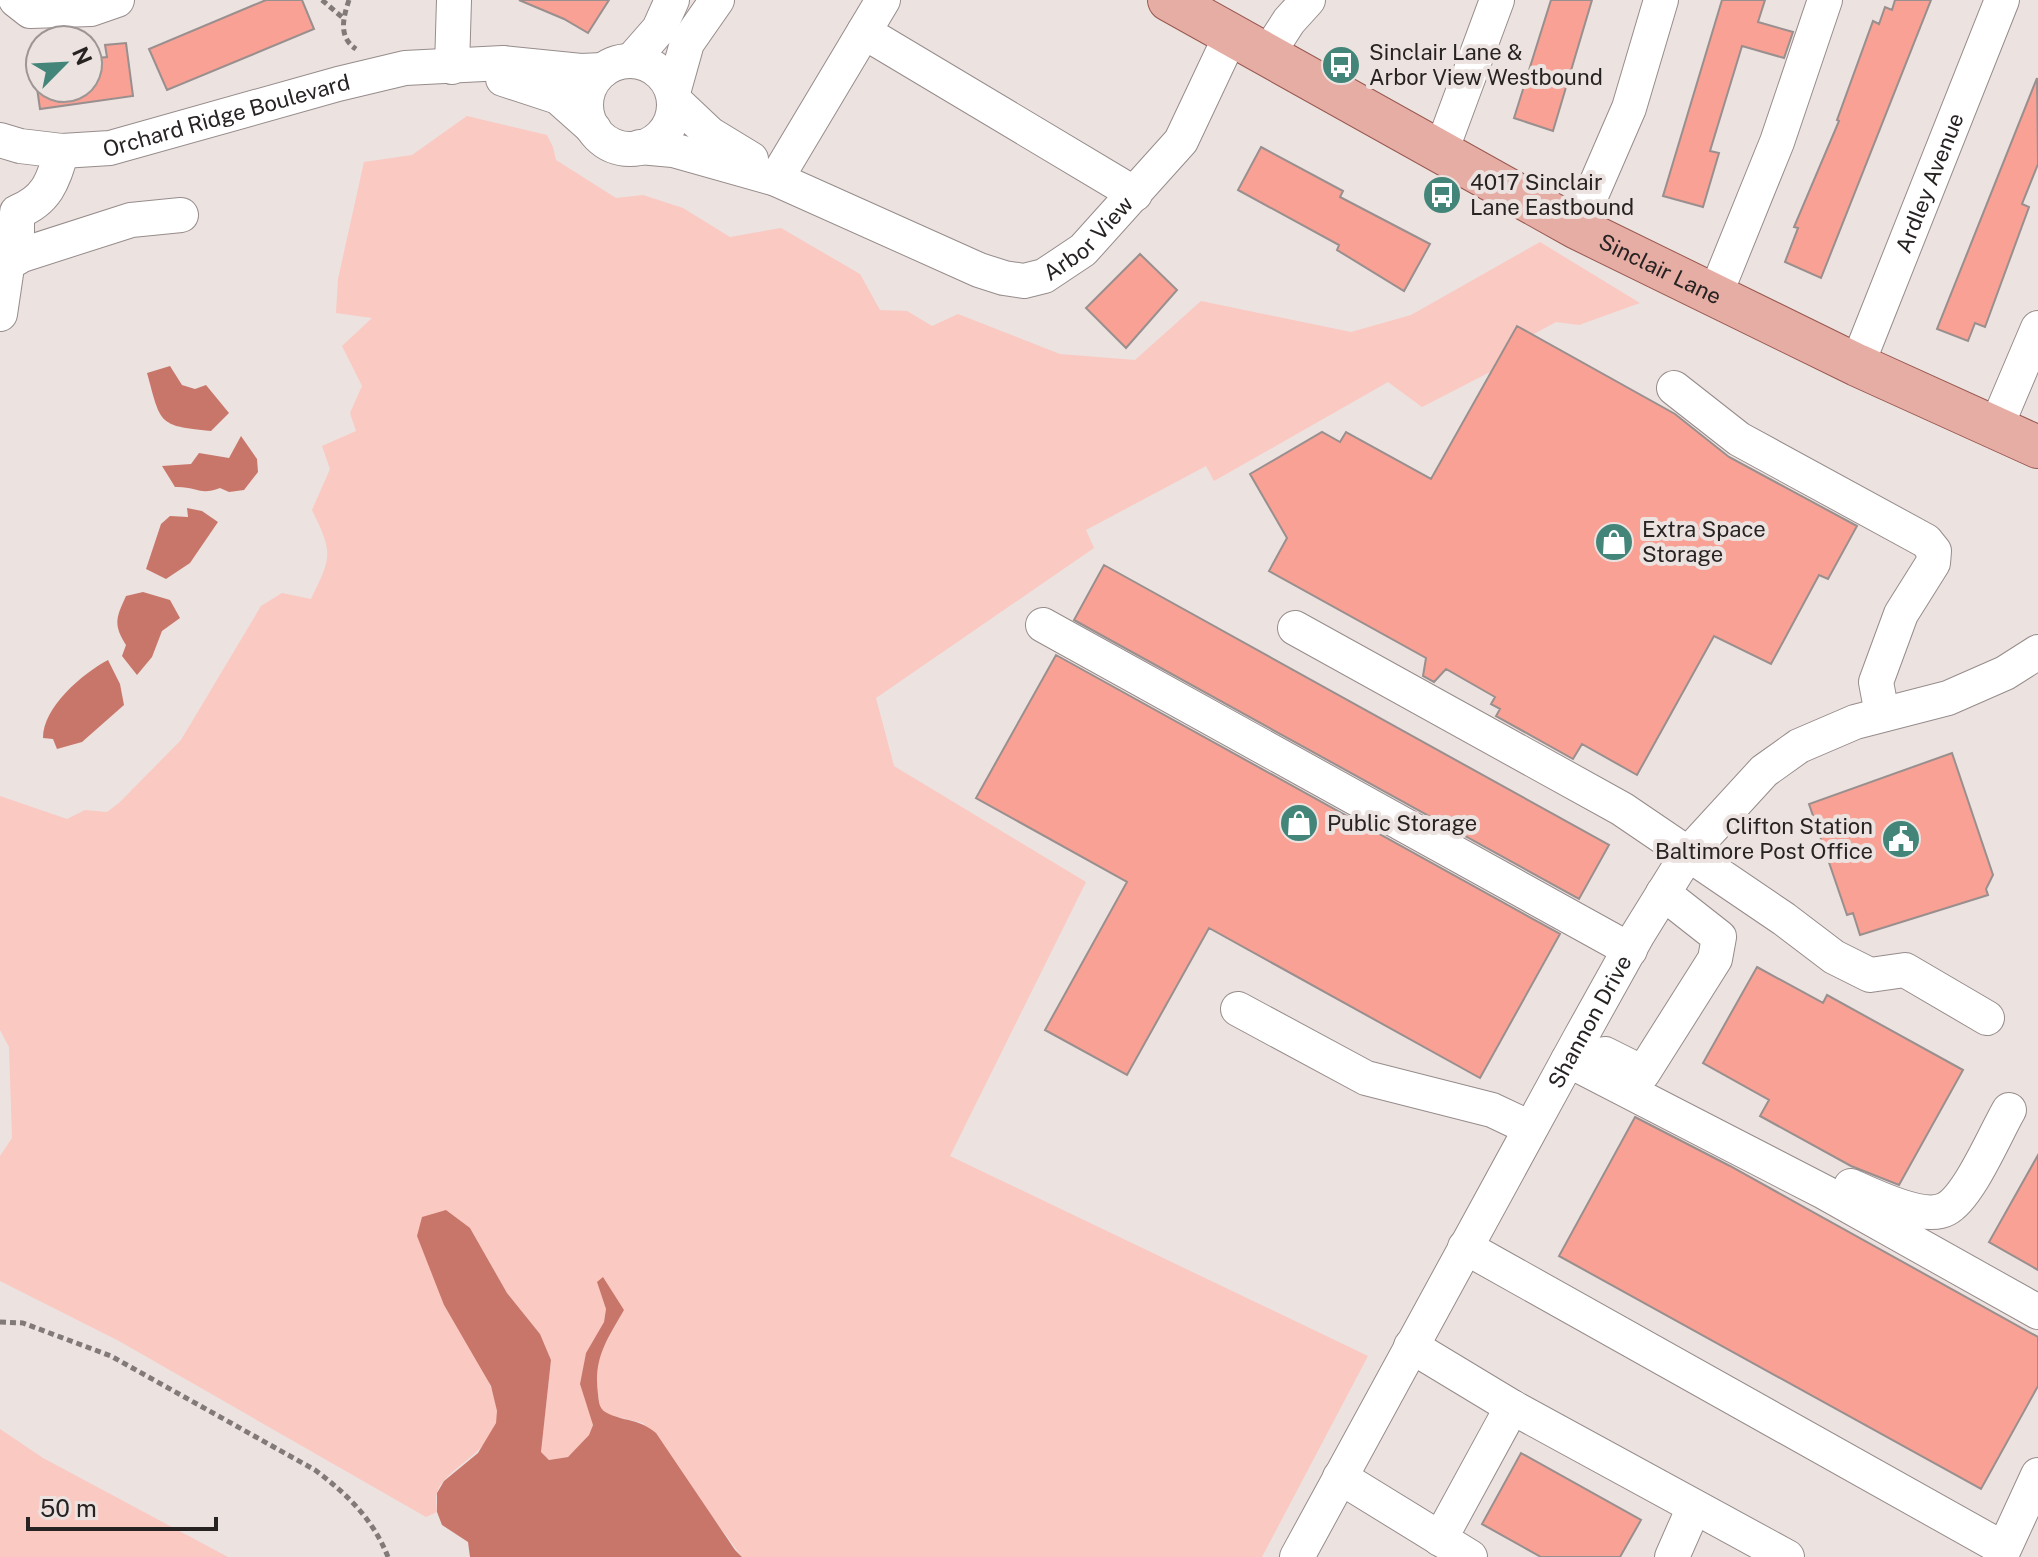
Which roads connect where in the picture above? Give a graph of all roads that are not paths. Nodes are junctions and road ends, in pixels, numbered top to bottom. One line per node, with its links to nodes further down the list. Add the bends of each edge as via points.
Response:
1 (16, 0): 2 (street, via 30,11 91,9)
2 (117, 0)
3 (454, 0): 17 (street)
4 (672, 0): 16 (street, via 659,29)
5 (717, 0): 18 (street, via 687,43)
6 (883, 0): 13 (street)
7 (1169, 0): 14 (main road, Sinclair Lane)
8 (1308, 0): 15 (street)
9 (1497, 0): 23 (street)
10 (1661, 0): 27 (street, via 1629,108)
11 (1825, 0): 29 (street, via 1777,142)
12 (2002, 0): 32 (street, Ardley Avenue)
13 (864, 32): 24 (street); 25 (street)
14 (1231, 35): 15 (main road, Sinclair Lane); 25 (street, Arbor View, via 1181,141)
15 (1267, 55): 23 (main road, Sinclair Lane)
16 (617, 65): 17 (street, Orchard Ridge Boulevard, via 581,71 503,63); 18 (street, Orchard Ridge Boulevard, via 658,70); 19 (street, via 594,79 588,91 588,117)
17 (452, 67): 19 (street, Orchard Ridge Boulevard, via 545,92 573,108); 22 (street, Orchard Ridge Boulevard, via 405,68 110,148)
18 (673, 97): 21 (street, via 666,131); 24 (street, Arbor View, via 710,134)
19 (594, 129): 21 (street, Orchard Ridge Boulevard, via 614,146)
20 (0, 140): 22 (street, Orchard Ridge Boulevard)
21 (640, 147): 24 (street, Arbor View, via 673,150)
22 (62, 151): 28 (street, via 44,197 17,212)
23 (1440, 154): 27 (main road, Sinclair Lane)
24 (776, 179): 25 (street, Arbor View, via 979,270 1024,281 1044,276 1083,250)
25 (1135, 194)
26 (181, 215): 28 (street, via 131,220)
27 (1577, 228): 29 (main road, Sinclair Lane)
28 (8, 260): 30 (street)
29 (1715, 295): 32 (main road, Sinclair Lane)
30 (0, 314)
31 (2038, 328): 34 (street)
32 (1857, 365): 34 (main road, Sinclair Lane)
33 (1674, 388): 39 (street, via 1739,439 1926,541 1934,551 1933,563 1901,614 1876,682)
34 (1996, 427): 35 (main road, Sinclair Lane)
35 (2038, 447)
36 (1043, 625): 42 (street)
37 (1295, 628): 40 (street, via 1622,809)
38 (2038, 652): 39 (street, Shannon Drive, via 1948,698)
39 (1882, 714): 40 (street, Shannon Drive, via 1810,741 1778,760)
40 (1687, 855): 41 (street, Shannon Drive); 44 (street, via 1834,957 1870,975 1905,970)
41 (1663, 893): 42 (street, Shannon Drive); 46 (street, via 1719,937 1715,959)
42 (1630, 950): 45 (street, Shannon Drive)
43 (1238, 1009): 48 (street, via 1366,1078 1492,1110)
44 (1987, 1018)
45 (1574, 1050): 46 (street); 48 (street, Shannon Drive); 50 (street)
46 (1643, 1073): 47 (street, via 1795,1159 1877,1198 1921,1211 1944,1211 1962,1196)
47 (2009, 1110)
48 (1530, 1128): 49 (street, Shannon Drive)
49 (1465, 1247): 51 (street, Shannon Drive); 53 (street, via 2004,1549)
50 (2038, 1312)
51 (1411, 1346): 52 (street); 54 (street, Shannon Drive)
52 (1512, 1407): 55 (street); 56 (street)
53 (2038, 1475)
54 (1340, 1477): 56 (street); 57 (street, Shannon Drive)
55 (1694, 1507): 59 (street); 60 (street)
56 (1440, 1539): 58 (street)
57 (1297, 1557)
58 (1470, 1557)
59 (1672, 1557)
60 (1787, 1557)

